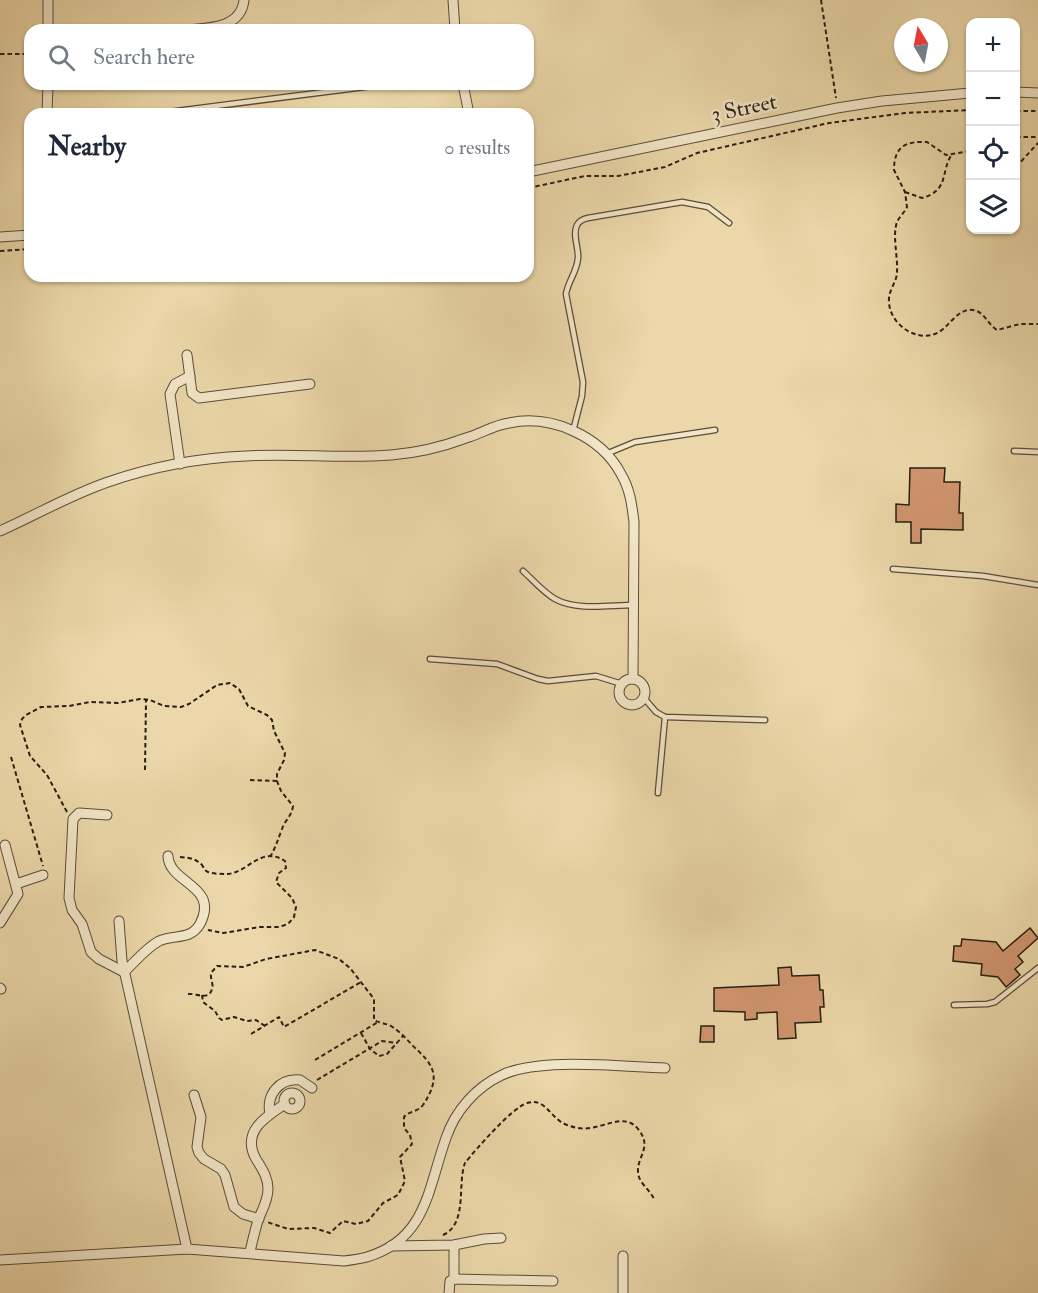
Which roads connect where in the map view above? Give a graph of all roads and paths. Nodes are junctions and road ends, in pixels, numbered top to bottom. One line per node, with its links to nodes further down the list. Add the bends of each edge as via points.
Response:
1 (48, 0): 5 (street)
2 (244, 0): 6 (street, via 237,16)
3 (453, 0): 7 (street)
4 (821, 0): 19 (path)
5 (48, 24)
6 (227, 24)
7 (455, 24)
8 (0, 54): 9 (path)
9 (24, 54)
10 (48, 90): 16 (street)
11 (340, 90): 17 (lane)
12 (464, 90): 18 (street)
13 (1020, 92): 15 (street)
14 (966, 93): 19 (street, 3 Street)
15 (1038, 93)
16 (47, 108)
17 (200, 108)
18 (468, 108)
19 (837, 108): 29 (street, 3 Street)
20 (966, 110): 30 (path, via 830,123 697,153 656,169 618,176 585,176)
21 (1020, 111): 22 (path)
22 (1038, 111)
23 (1020, 137): 24 (path)
24 (1038, 137)
25 (1038, 143): 28 (path)
26 (966, 152): 27 (path)
27 (952, 154): 31 (path, via 946,164 945,179 935,191 922,198); 31 (path, via 943,154 927,142 901,146 894,170)
28 (1020, 163)
29 (534, 171)
30 (534, 187)
31 (905, 192): 37 (path, via 907,207 896,225 897,273 889,301 901,327 921,336 936,334 962,312 971,310 980,313 997,330)
32 (729, 223): 42 (lane, via 708,207 682,202 588,218 578,224 578,260 566,294 583,382)
33 (24, 235): 34 (street)
34 (0, 237)
35 (24, 249): 36 (path)
36 (0, 251)
37 (1038, 324)
38 (187, 355): 39 (street)
39 (190, 376): 40 (street, via 192,393 199,398); 46 (street, via 175,384 170,394)
40 (310, 384)
41 (715, 430): 45 (lane, via 635,442)
42 (573, 431): 45 (street); 46 (street, via 541,422 508,423 443,446 394,455 277,454)
43 (1014, 451): 44 (lane)
44 (1038, 452)
45 (606, 454): 51 (street, via 631,497)
46 (180, 464): 47 (street, via 107,482)
47 (0, 531)
48 (893, 569): 50 (lane)
49 (523, 571): 51 (lane, via 564,603)
50 (1038, 585)
51 (634, 605): 53 (street)
52 (430, 659): 54 (lane, via 497,664 549,681 596,676)
53 (633, 679): 54 (street); 55 (street, via 644,685)
54 (622, 684): 55 (street, via 619,692 626,703 638,703)
55 (644, 698): 57 (lane)
56 (146, 699): 60 (path); 62 (path, via 181,707 217,685 235,685 248,706 273,720 285,753); 65 (path, via 41,707 22,719 20,725 30,756 47,775)
57 (665, 717): 58 (lane); 63 (lane)
58 (765, 720)
59 (11, 757): 69 (path, via 42,860)
60 (145, 770)
61 (250, 780): 62 (path)
62 (277, 781): 68 (path, via 293,806)
63 (658, 794)
64 (107, 815): 65 (street, via 79,813)
65 (73, 822): 75 (street, via 70,904 91,952)
66 (5, 845): 70 (street)
67 (168, 856): 68 (path, via 189,858 208,872 227,874); 73 (street, via 172,870 196,887 201,896 204,906)
68 (270, 857): 73 (path, via 282,858 286,864 276,878 296,907 288,924 223,933)
69 (42, 874): 70 (street)
70 (16, 884): 72 (street, via 17,898)
71 (119, 921): 75 (street)
72 (0, 923)
73 (199, 926): 75 (street, via 187,936 169,938 152,946)
74 (1038, 968): 79 (lane, via 994,1002)
75 (124, 972): 98 (street)
76 (361, 982): 78 (path, via 343,961 310,950 243,967 217,966 211,973 212,990); 80 (path, via 374,999 372,1017); 81 (path, via 284,1027 279,1017)
77 (188, 994): 78 (path)
78 (202, 995): 81 (path, via 203,1002 222,1020 256,1020)
79 (954, 1005)
80 (378, 1022): 82 (path); 84 (path)
81 (265, 1026): 83 (path)
82 (361, 1033): 86 (path); 87 (path)
83 (251, 1034)
84 (403, 1036): 85 (path); 93 (path, via 430,1062 434,1077 422,1106 404,1117 404,1128 412,1144 400,1157 405,1180 402,1191 383,1203 368,1221 343,1221 330,1233 314,1227 288,1229)
85 (397, 1043): 86 (path, via 382,1041); 86 (path, via 383,1056)
86 (370, 1049): 89 (path)
87 (315, 1060)
88 (665, 1068): 97 (street, via 530,1066 502,1075 478,1090 459,1111 446,1136 421,1216)
89 (312, 1086): 91 (street, via 299,1096 297,1108 290,1109 285,1104); 91 (street, via 294,1079 278,1087 269,1099)
90 (194, 1095): 93 (street, via 201,1117 199,1154 225,1175 234,1208)
91 (270, 1114): 93 (street, via 262,1119 253,1136 254,1155 264,1171 268,1190)
92 (654, 1199): 94 (path, via 639,1177 645,1146 633,1124 622,1120 592,1129 572,1127 560,1122 546,1107 532,1102 518,1106 465,1163 458,1218 450,1232)
93 (259, 1219): 99 (street)
94 (442, 1235)
95 (501, 1238): 96 (street)
96 (454, 1245): 97 (street); 102 (street)
97 (391, 1246): 99 (street, via 367,1257 344,1261)
98 (187, 1249): 99 (street); 101 (street)
99 (250, 1252)
100 (623, 1256): 105 (street)
101 (0, 1260)
102 (454, 1279): 103 (street); 104 (street, via 450,1281)
103 (553, 1281)
104 (449, 1293)
105 (623, 1293)

